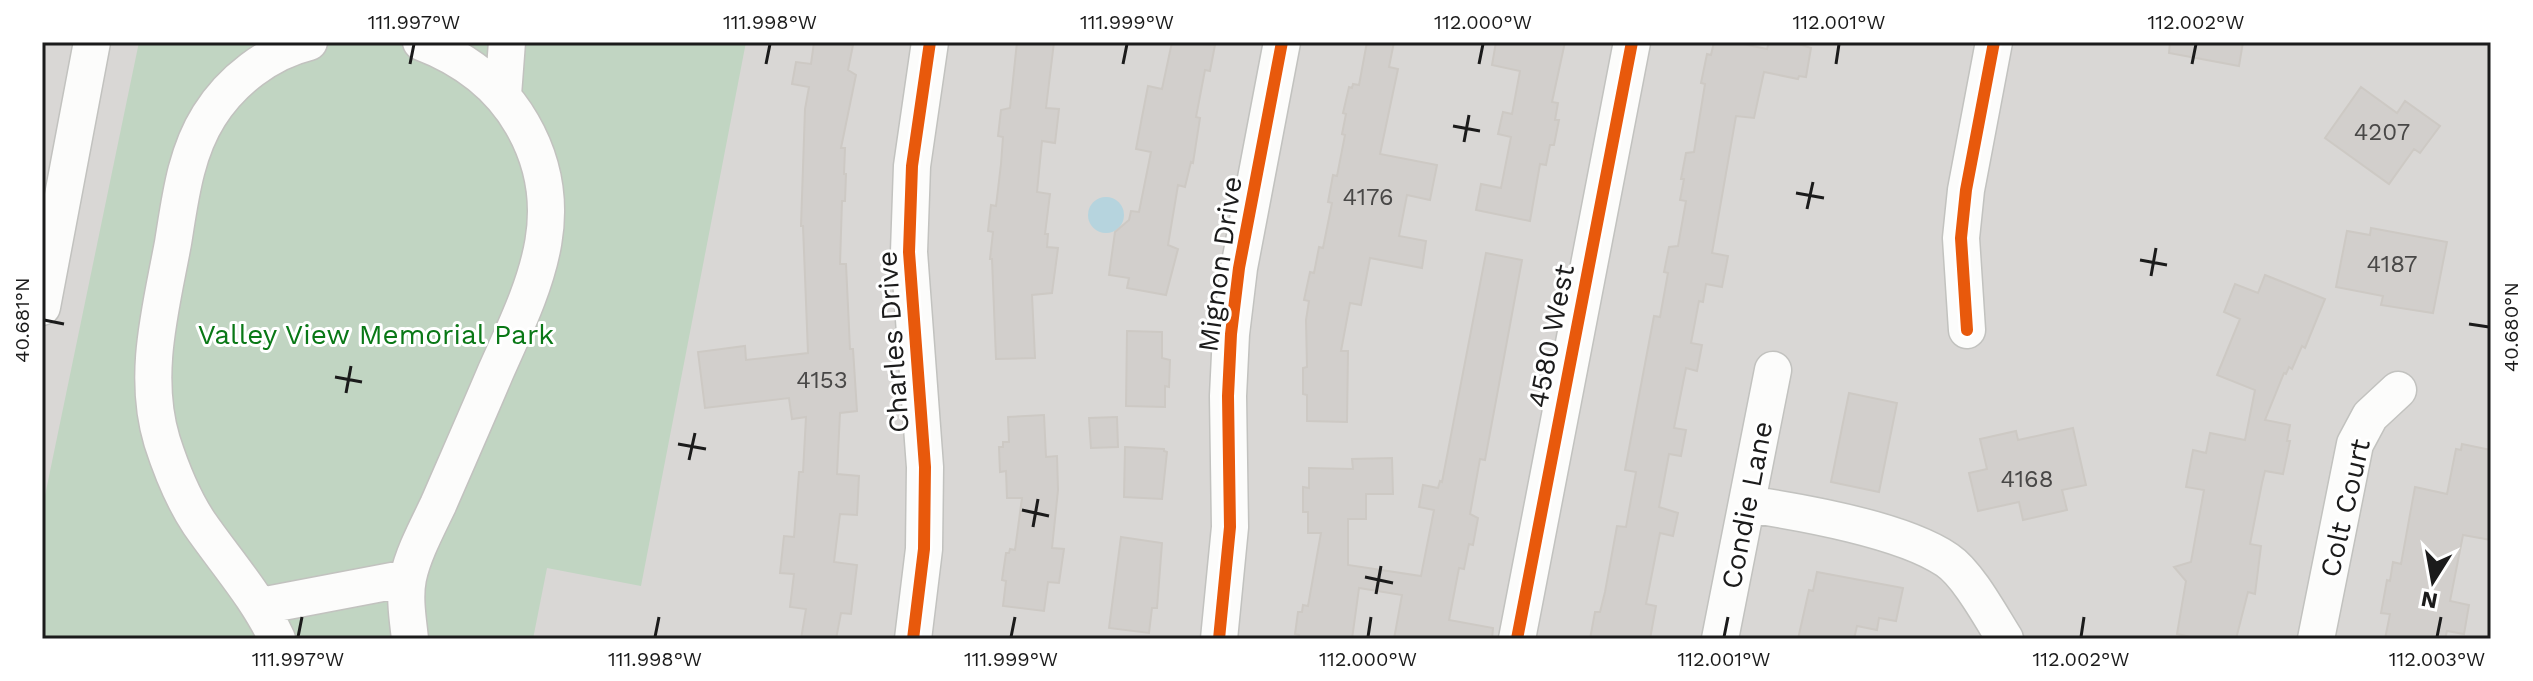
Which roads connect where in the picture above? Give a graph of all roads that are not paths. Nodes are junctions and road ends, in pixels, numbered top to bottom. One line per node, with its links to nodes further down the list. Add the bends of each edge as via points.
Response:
1 (92, 42): 12 (street)
2 (242, 42): 10 (street)
3 (309, 42): 10 (street, via 262,62)
4 (421, 42): 11 (street, via 454,57)
5 (507, 42): 11 (street)
6 (930, 42): 20 (street, Charles Drive, via 912,166 909,252 925,467 924,549)
7 (1282, 42): 21 (street, Mignon Drive, via 1231,334 1230,527)
8 (1632, 42): 22 (street, 4580 West)
9 (1994, 42): 13 (street, via 1961,238)
10 (232, 88): 18 (street, via 207,119 186,169 157,332 153,393 163,441 197,521)
11 (503, 95): 17 (street, via 529,135 544,181 544,249 529,297)
12 (42, 307)
13 (1967, 330)
14 (1773, 370): 16 (street, Condie Lane)
15 (2398, 390): 25 (street, Colt Court, via 2370,416 2355,444)
16 (1747, 504): 23 (street, Condie Lane); 24 (street, via 1813,516 1923,547 1950,561)
17 (408, 578): 18 (street); 19 (street)
18 (271, 630)
19 (410, 639)
20 (913, 639)
21 (1219, 639)
22 (1517, 639)
23 (1720, 639)
24 (2005, 639)
25 (2316, 639)

